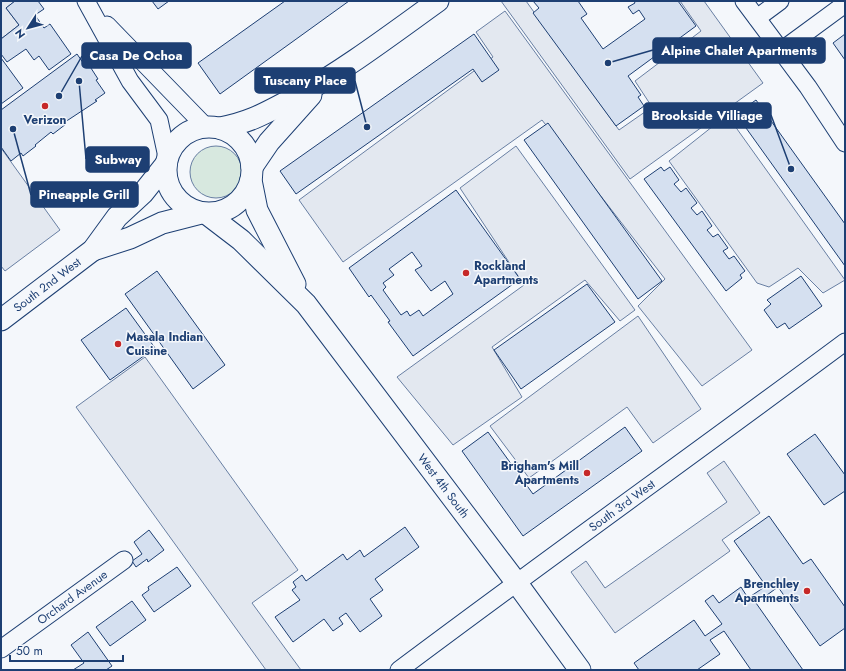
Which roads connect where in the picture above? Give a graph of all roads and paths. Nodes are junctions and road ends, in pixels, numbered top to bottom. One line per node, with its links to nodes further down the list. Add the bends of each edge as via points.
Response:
1 (438, 1): 8 (main road)
2 (744, 1): 6 (street)
3 (780, 1): 6 (street)
4 (845, 4): 7 (street)
5 (90, 7): 9 (street); 11 (street, via 130,81 159,120)
6 (757, 18): 7 (street)
7 (781, 51): 10 (street)
8 (325, 80): 9 (main road, via 259,117 240,124); 12 (main road, via 269,142)
9 (212, 127): 11 (main road, via 193,129 181,136 173,145); 12 (main road, via 232,133 242,142 249,154)
10 (845, 143)
11 (166, 160): 13 (main road, via 165,175 174,196 191,210); 14 (main road, South 2nd West, via 143,193 117,217)
12 (252, 174): 13 (main road, via 247,191 240,201 219,212); 15 (main road, West 4th South, via 257,210)
13 (204, 213): 14 (main road, South 2nd West, via 162,222 130,238); 15 (main road, West 4th South, via 241,240)
14 (93, 250): 16 (main road, South 2nd West)
15 (306, 304): 19 (main road, West 4th South)
16 (1, 320)
17 (845, 342): 19 (street, South 3rd West)
18 (124, 560): 20 (street, Orchard Avenue)
19 (516, 582): 21 (street, South 3rd West); 22 (main road, West 4th South)
20 (1, 649)
21 (399, 670)
22 (580, 670)

